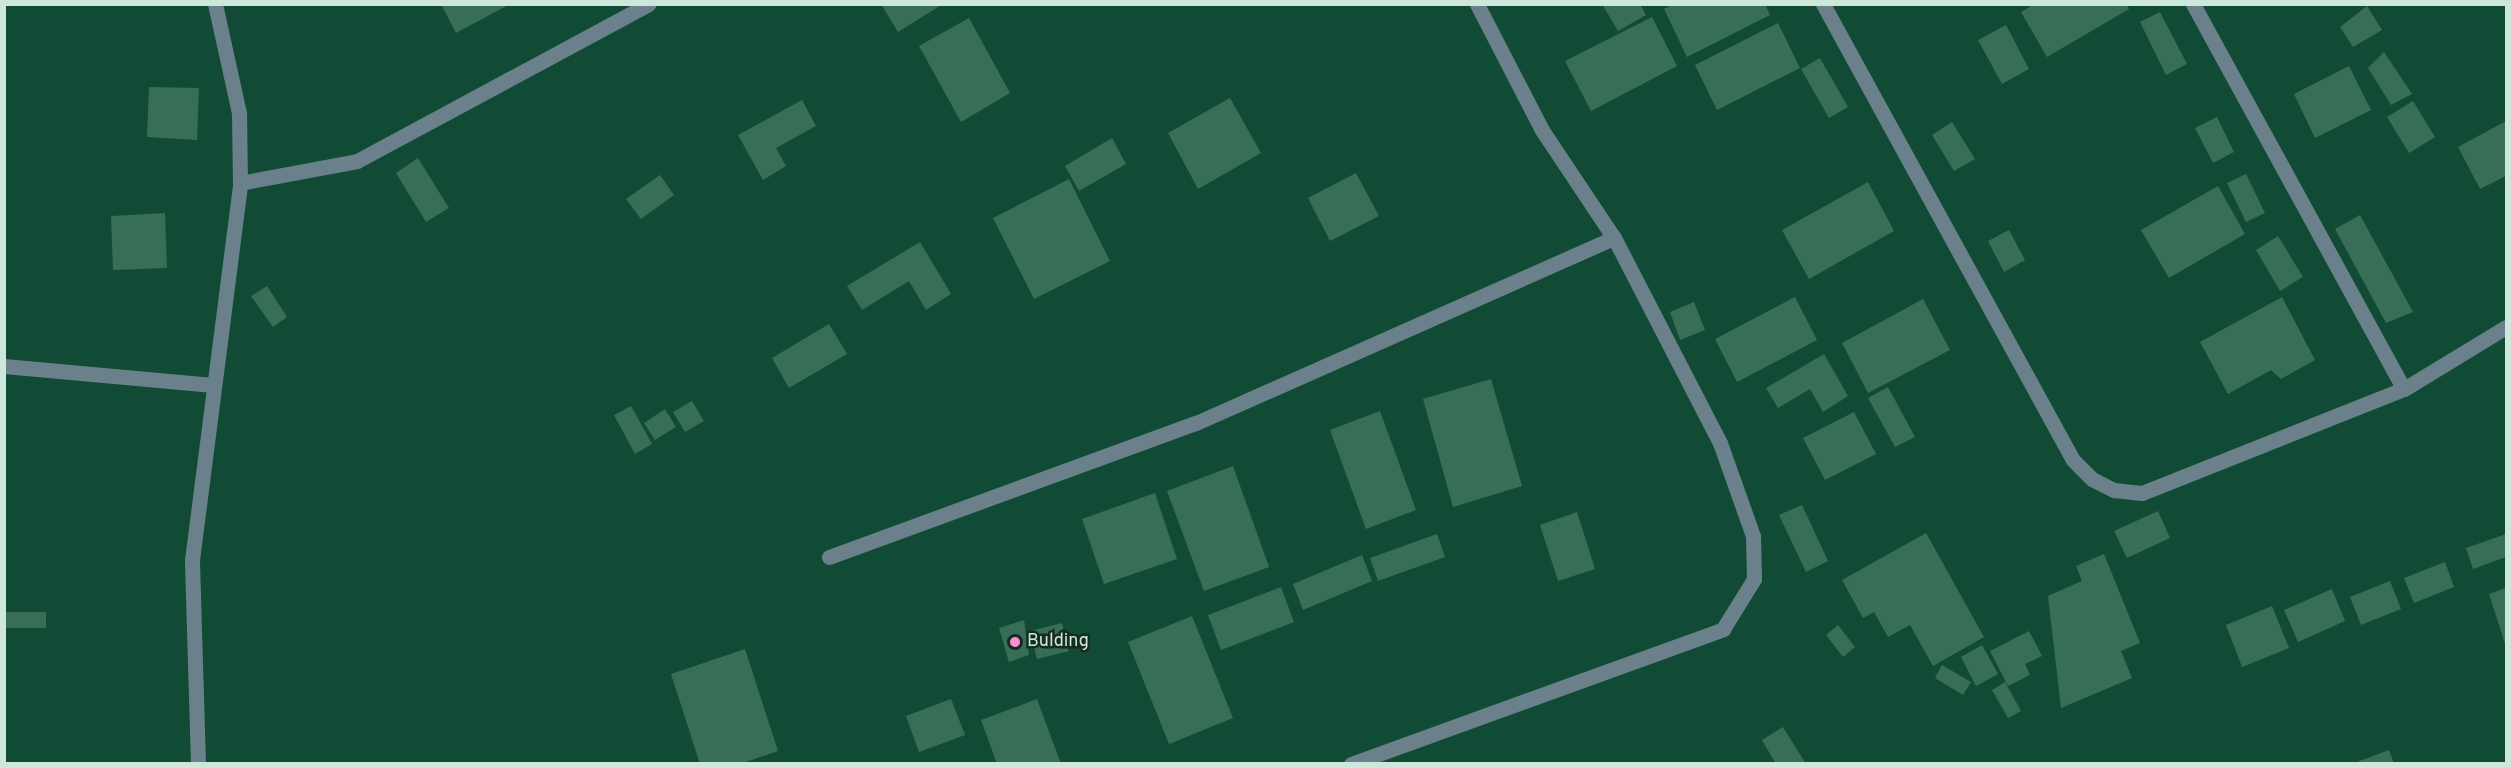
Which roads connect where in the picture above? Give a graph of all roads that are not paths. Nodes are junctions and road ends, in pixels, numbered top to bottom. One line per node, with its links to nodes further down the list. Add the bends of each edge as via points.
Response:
1 (215, 4): 6 (street, via 239,113)
2 (648, 4): 6 (street, via 357,161)
3 (1477, 4): 7 (street, via 1542,130)
4 (1823, 4): 11 (street, via 2073,460 2092,480 2114,490 2142,493)
5 (2193, 4): 11 (street)
6 (240, 183): 10 (street)
7 (1614, 238): 12 (street, via 1196,423); 14 (street, via 1720,443 1753,536 1754,579 1723,629)
8 (2506, 327): 11 (street)
9 (4, 366): 10 (street)
10 (213, 385): 13 (street, via 192,560)
11 (2404, 389)
12 (829, 557)
13 (198, 764)
14 (1351, 764)

